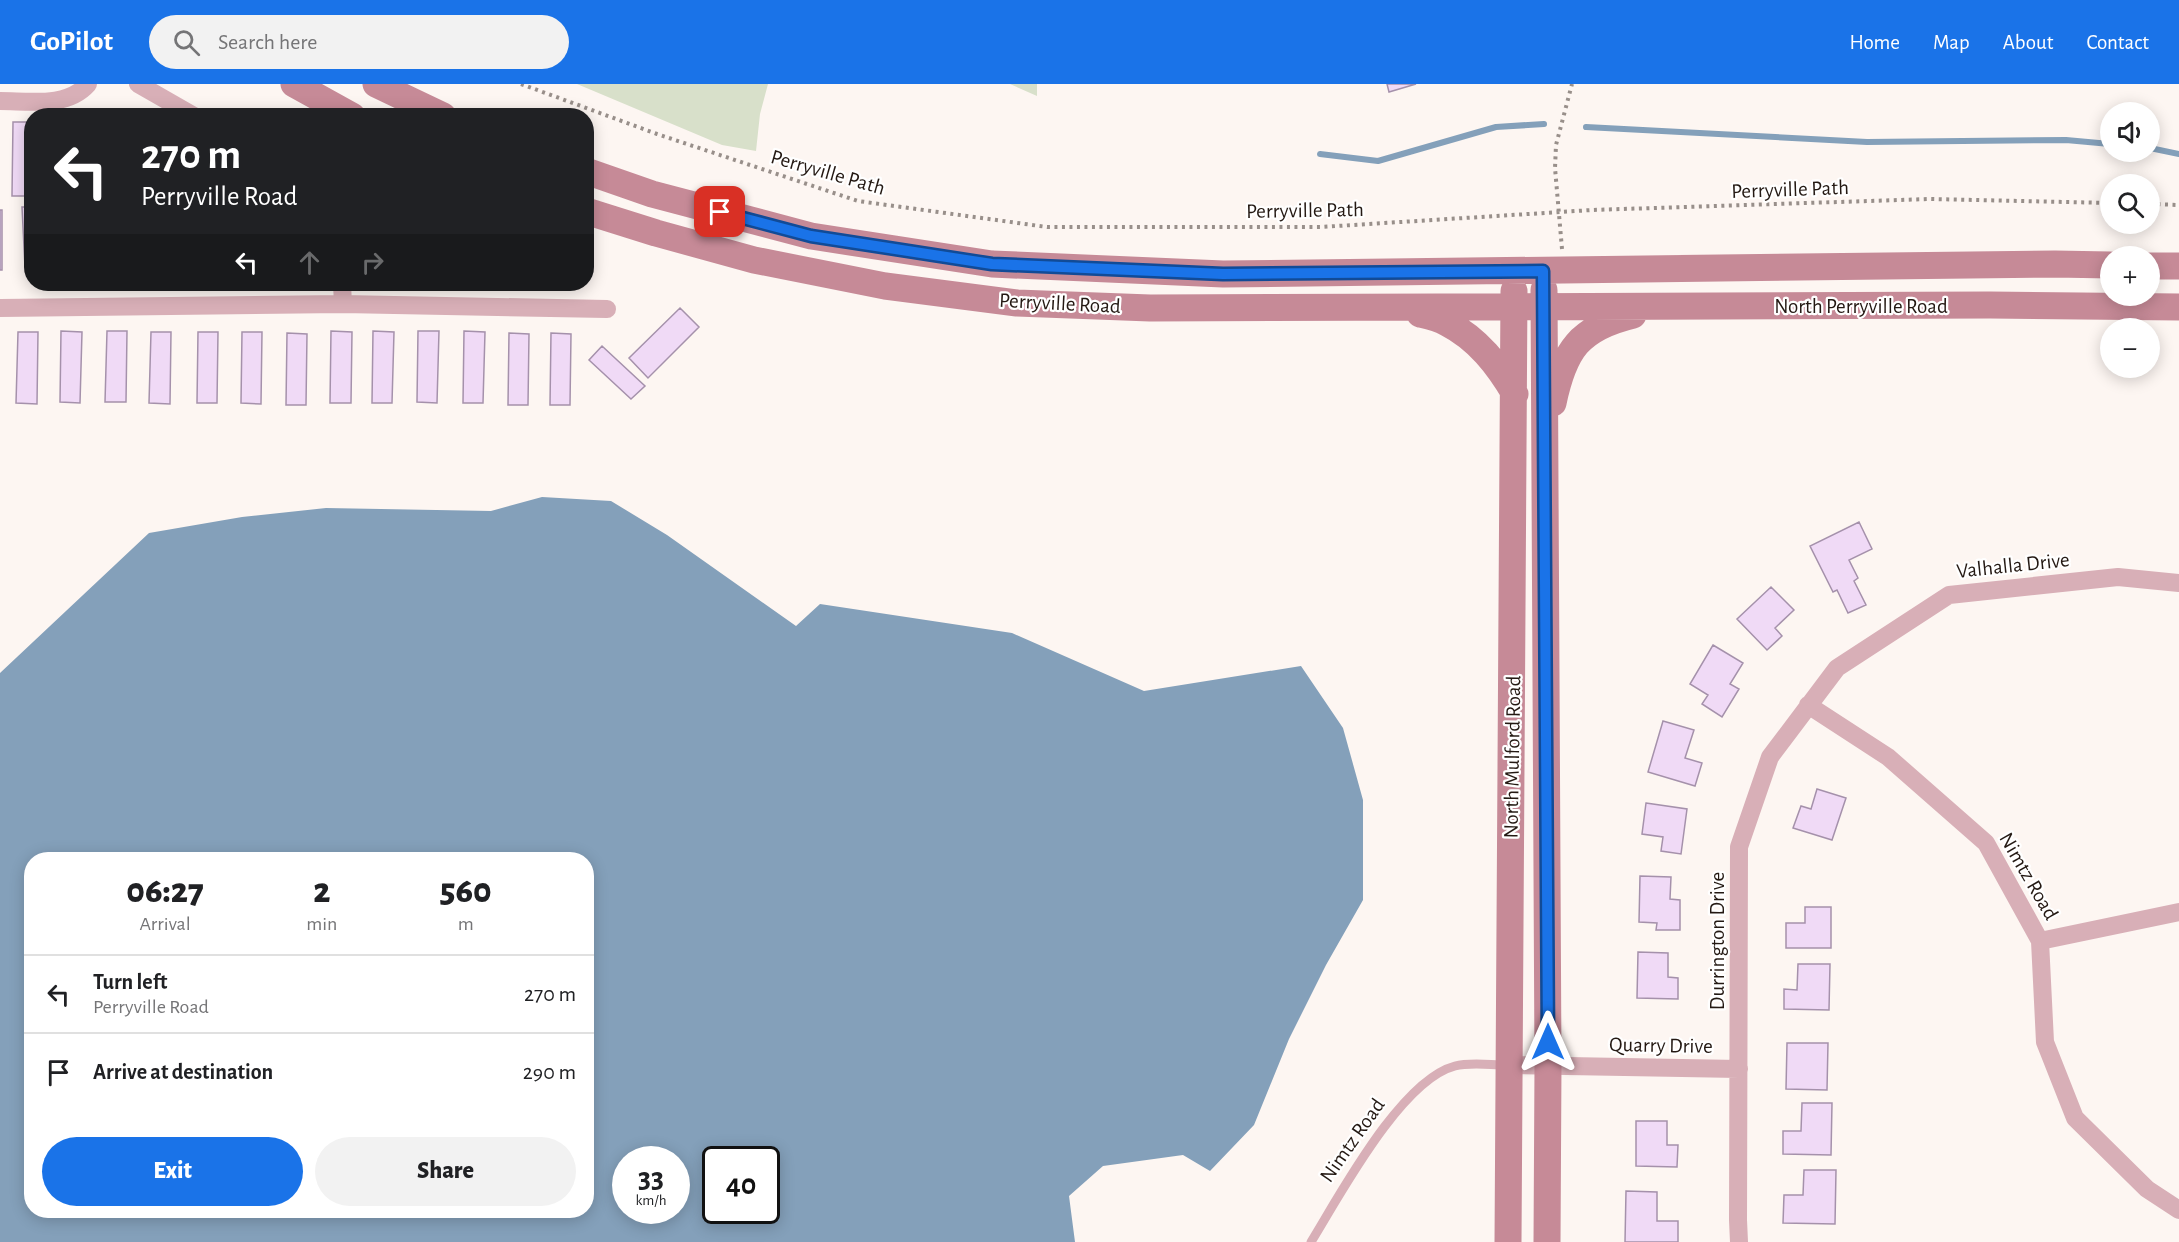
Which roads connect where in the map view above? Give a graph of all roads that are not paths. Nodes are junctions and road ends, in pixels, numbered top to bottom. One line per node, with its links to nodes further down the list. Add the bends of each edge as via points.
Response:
1 (88, 84): 5 (street, via 62,100)
2 (138, 84): 6 (street)
3 (294, 84): 7 (main road)
4 (376, 84): 8 (main road)
5 (0, 101)
6 (180, 108)
7 (338, 108)
8 (426, 108)
9 (594, 174): 15 (main road, Perryville Road, via 652,194 811,236 992,264 1223,274)
10 (594, 214): 23 (main road, Perryville Road, via 754,260 885,286 1017,303 1150,308)
11 (2100, 265): 14 (main road, North Perryville Road)
12 (2160, 266): 13 (main road)
13 (2179, 266)
14 (1552, 271): 15 (main road, Perryville Road); 20 (main road, North Mulford Road)
15 (1514, 272): 19 (main road, North Mulford Road)
16 (342, 291): 17 (street)
17 (343, 304): 22 (street); 24 (street)
18 (1658, 306): 20 (main road, North Perryville Road); 21 (main road, North Perryville Road); 26 (main road, via 1611,320 1589,331 1571,349 1556,388)
19 (1514, 307): 20 (main road, Perryville Road); 23 (main road, Perryville Road); 25 (main road, North Mulford Road)
20 (1544, 307): 26 (main road, North Mulford Road)
21 (2179, 307)
22 (0, 308)
23 (1402, 308): 25 (main road, via 1447,322 1477,343 1500,368)
24 (608, 309)
25 (1515, 394): 32 (main road, North Mulford Road)
26 (1545, 440): 33 (main road, North Mulford Road)
27 (2179, 583): 28 (street, Valhalla Drive, via 2118,577 1949,595)
28 (1837, 668): 29 (street, Durrington Drive)
29 (1808, 705): 31 (street, Nimtz Road, via 1888,757 1986,843); 34 (street, Durrington Drive, via 1770,757 1739,847)
30 (2179, 912): 31 (street)
31 (2040, 941): 35 (street, Nimtz Road, via 2045,1042 2076,1118 2147,1189)
32 (1510, 1065): 33 (street, Quarry Drive); 36 (lane, Nimtz Road, via 1456,1065 1431,1076 1384,1125); 37 (main road, North Mulford Road)
33 (1548, 1065): 34 (street, Quarry Drive); 38 (main road, North Mulford Road)
34 (1739, 1070): 39 (street, Durrington Drive)
35 (2179, 1210)
36 (1311, 1242)
37 (1508, 1242)
38 (1547, 1242)
39 (1739, 1242)

